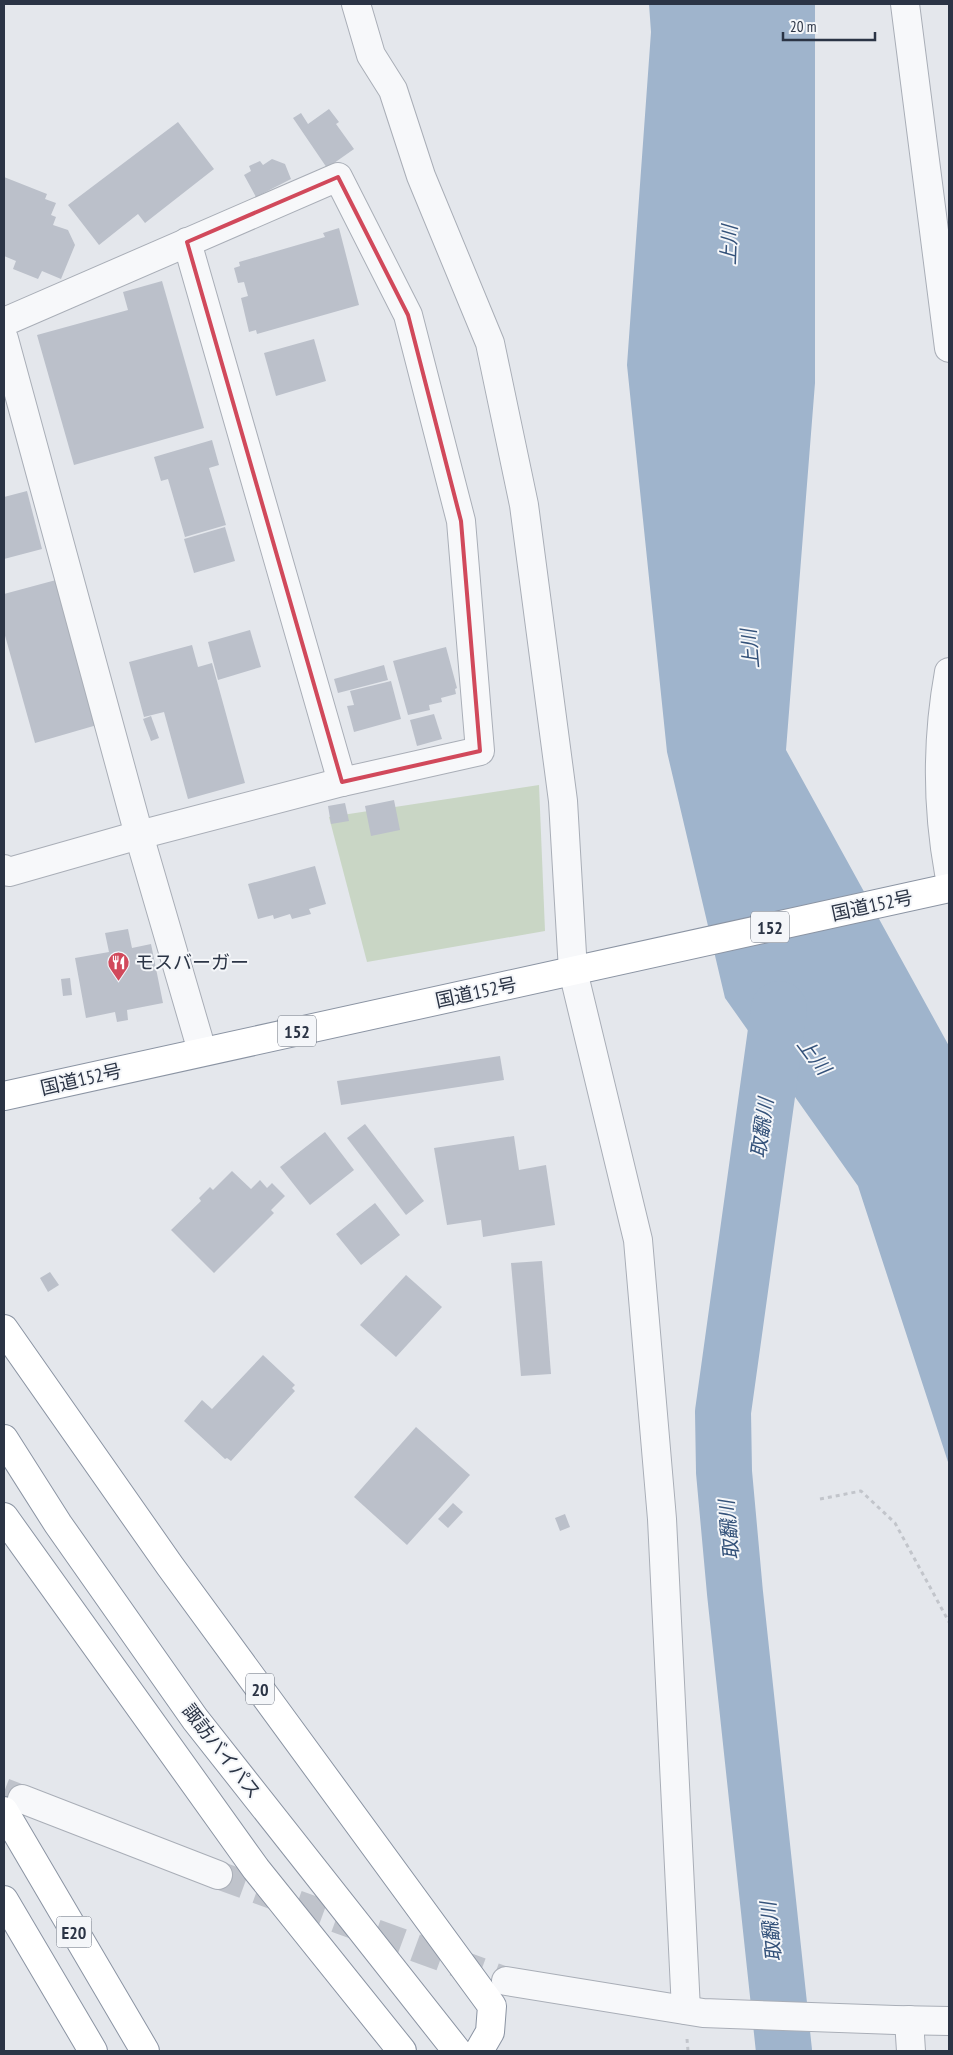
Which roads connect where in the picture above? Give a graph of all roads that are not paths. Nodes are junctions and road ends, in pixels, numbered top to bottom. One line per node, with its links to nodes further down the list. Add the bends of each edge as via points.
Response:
1 (356, 4): 13 (street, via 371,55 393,90 421,176 490,343 524,505 563,801)
2 (905, 4): 6 (street)
3 (187, 242): 4 (street); 8 (street); 8 (street, via 338,177 408,315 461,521 480,751)
4 (4, 322)
5 (4, 338): 9 (street)
6 (949, 348)
7 (949, 672): 11 (street, via 944,697 939,790)
8 (342, 782): 9 (street)
9 (139, 835): 10 (street, via 9,872); 14 (street)
10 (4, 868)
11 (949, 873)
12 (949, 888): 13 (highway, 国道152号 / 152)
13 (581, 968): 14 (highway, 国道152号 / 152); 24 (street, via 638,1240 662,1519)
14 (202, 1051): 15 (highway, 国道152号 / 152)
15 (4, 1096)
16 (4, 1329): 32 (highway, 20, via 176,1574 492,2006 490,2032)
17 (4, 1439): 31 (highway, 諏訪バイパス, via 58,1524 195,1719)
18 (4, 1473): 30 (highway, 諏訪バイパス, via 89,1599 209,1761)
19 (4, 1517): 29 (highway, via 256,1869)
20 (13, 1805): 21 (street); 28 (highway, E20)
21 (218, 1875)
22 (4, 1900): 27 (highway, E20)
23 (506, 1981): 24 (street)
24 (695, 2011): 25 (street)
25 (902, 2020): 26 (street); 33 (street)
26 (949, 2021)
27 (94, 2051)
28 (145, 2051)
29 (402, 2051)
30 (439, 2051)
31 (457, 2051)
32 (479, 2051)
33 (911, 2051)

